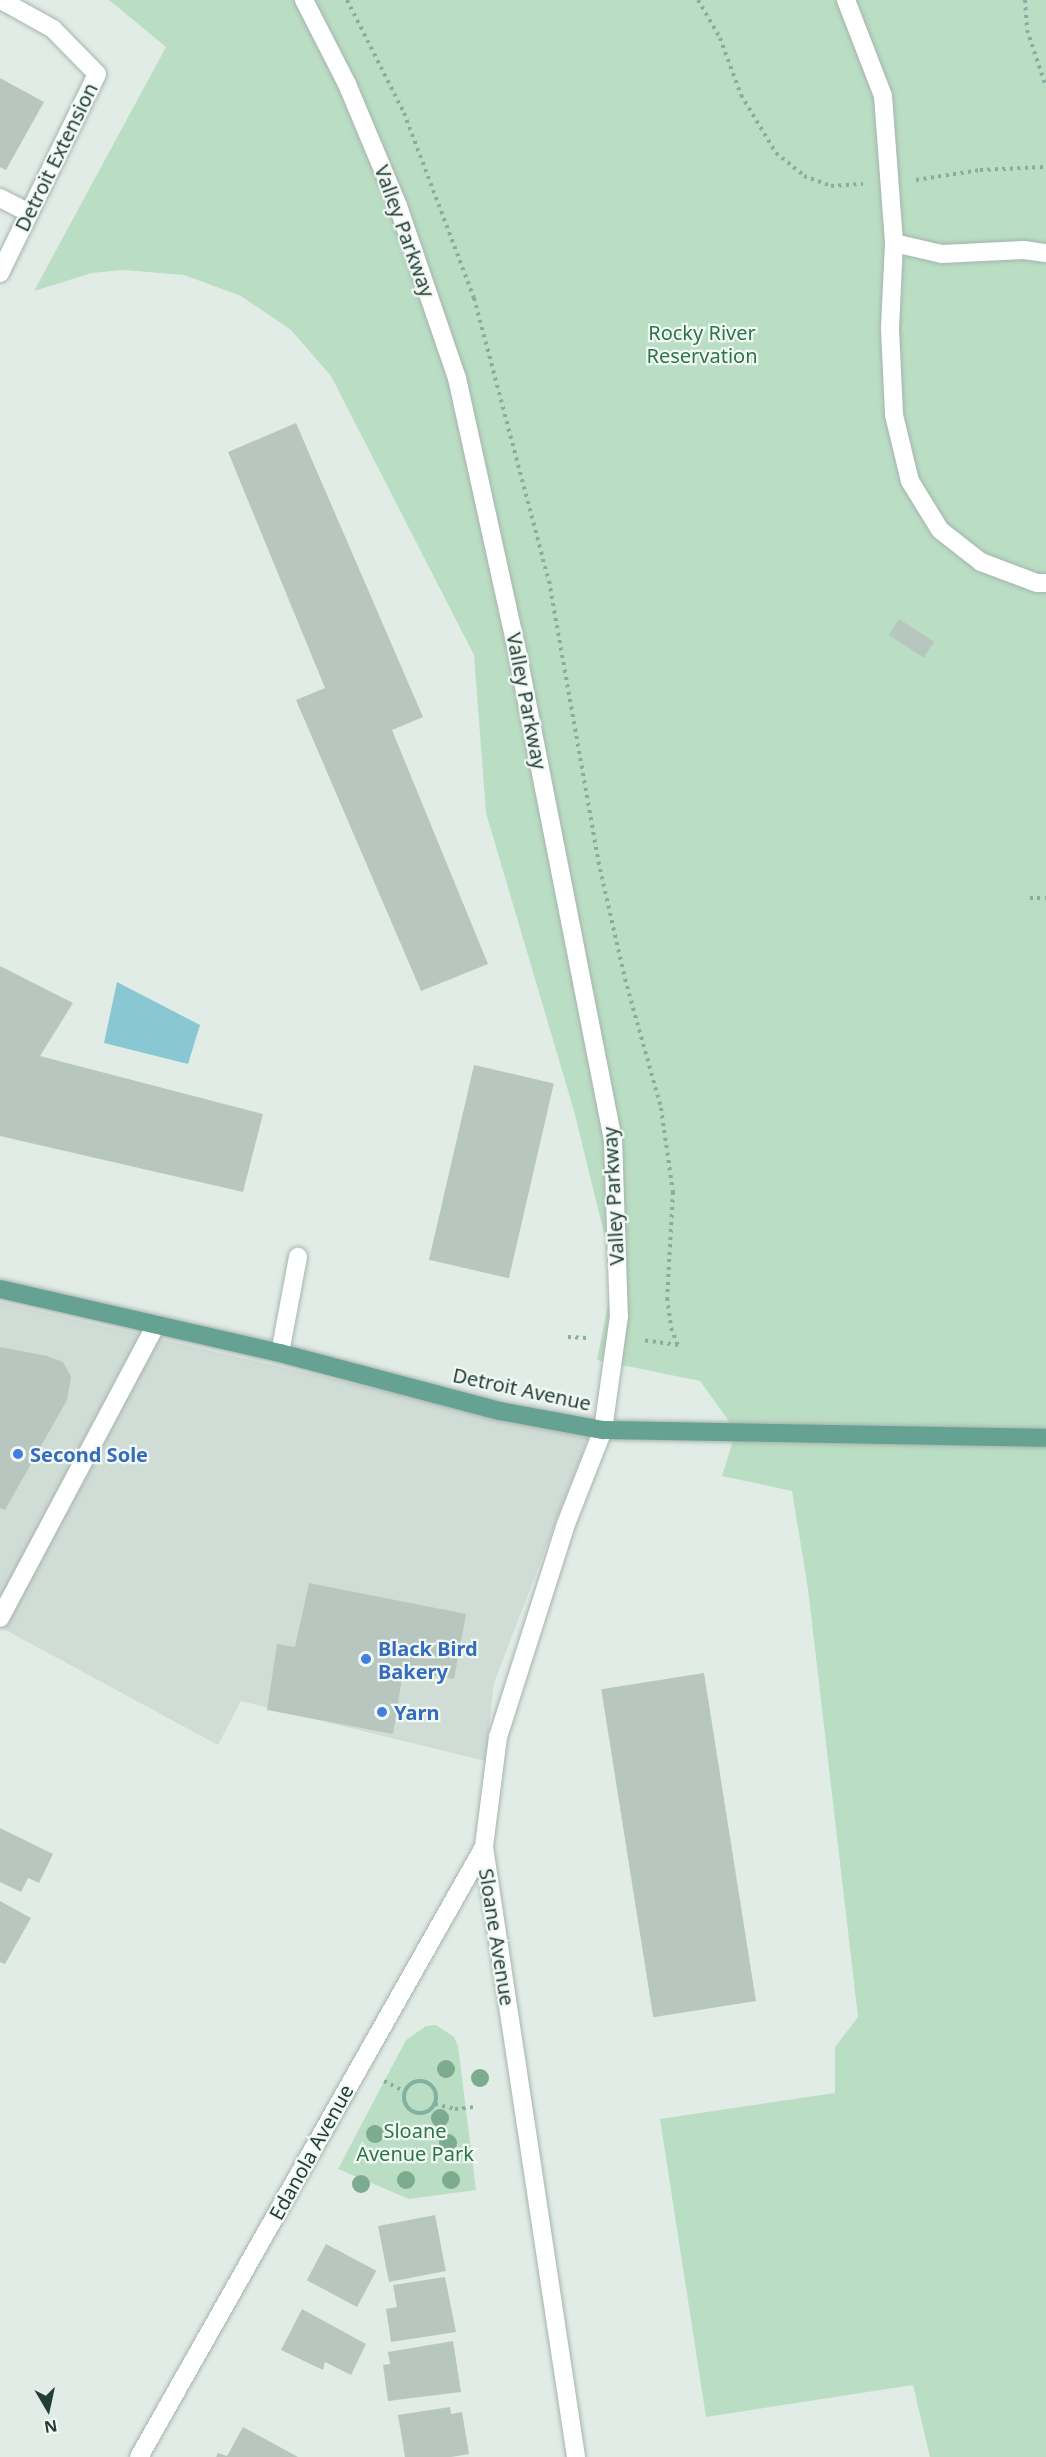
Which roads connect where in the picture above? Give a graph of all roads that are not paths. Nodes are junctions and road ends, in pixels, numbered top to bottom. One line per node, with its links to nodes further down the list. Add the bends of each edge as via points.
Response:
1 (1, 0): 5 (street, Detroit Extension, via 53,29 97,74)
2 (304, 0): 14 (street, Valley Parkway, via 347,84 398,206 457,378 518,656 613,1139 619,1316)
3 (846, 0): 6 (street, via 883,96)
4 (0, 198): 5 (street)
5 (29, 213): 8 (street, Detroit Extension)
6 (894, 243): 7 (street, via 942,254 1024,250); 9 (street, via 890,329 894,415 910,481 940,530 981,562)
7 (1046, 253)
8 (0, 273)
9 (1046, 583)
10 (298, 1257): 13 (street)
11 (0, 1289): 12 (main road, Detroit Avenue)
12 (156, 1325): 13 (main road, Detroit Avenue); 16 (street)
13 (280, 1353): 14 (main road, Detroit Avenue, via 500,1412)
14 (603, 1430): 15 (main road, Detroit Avenue); 17 (street, Sloane Avenue, via 566,1524 498,1737)
15 (1046, 1438)
16 (0, 1618)
17 (484, 1847): 18 (street, Edanola Avenue); 19 (street, Sloane Avenue)
18 (139, 2457)
19 (576, 2457)

